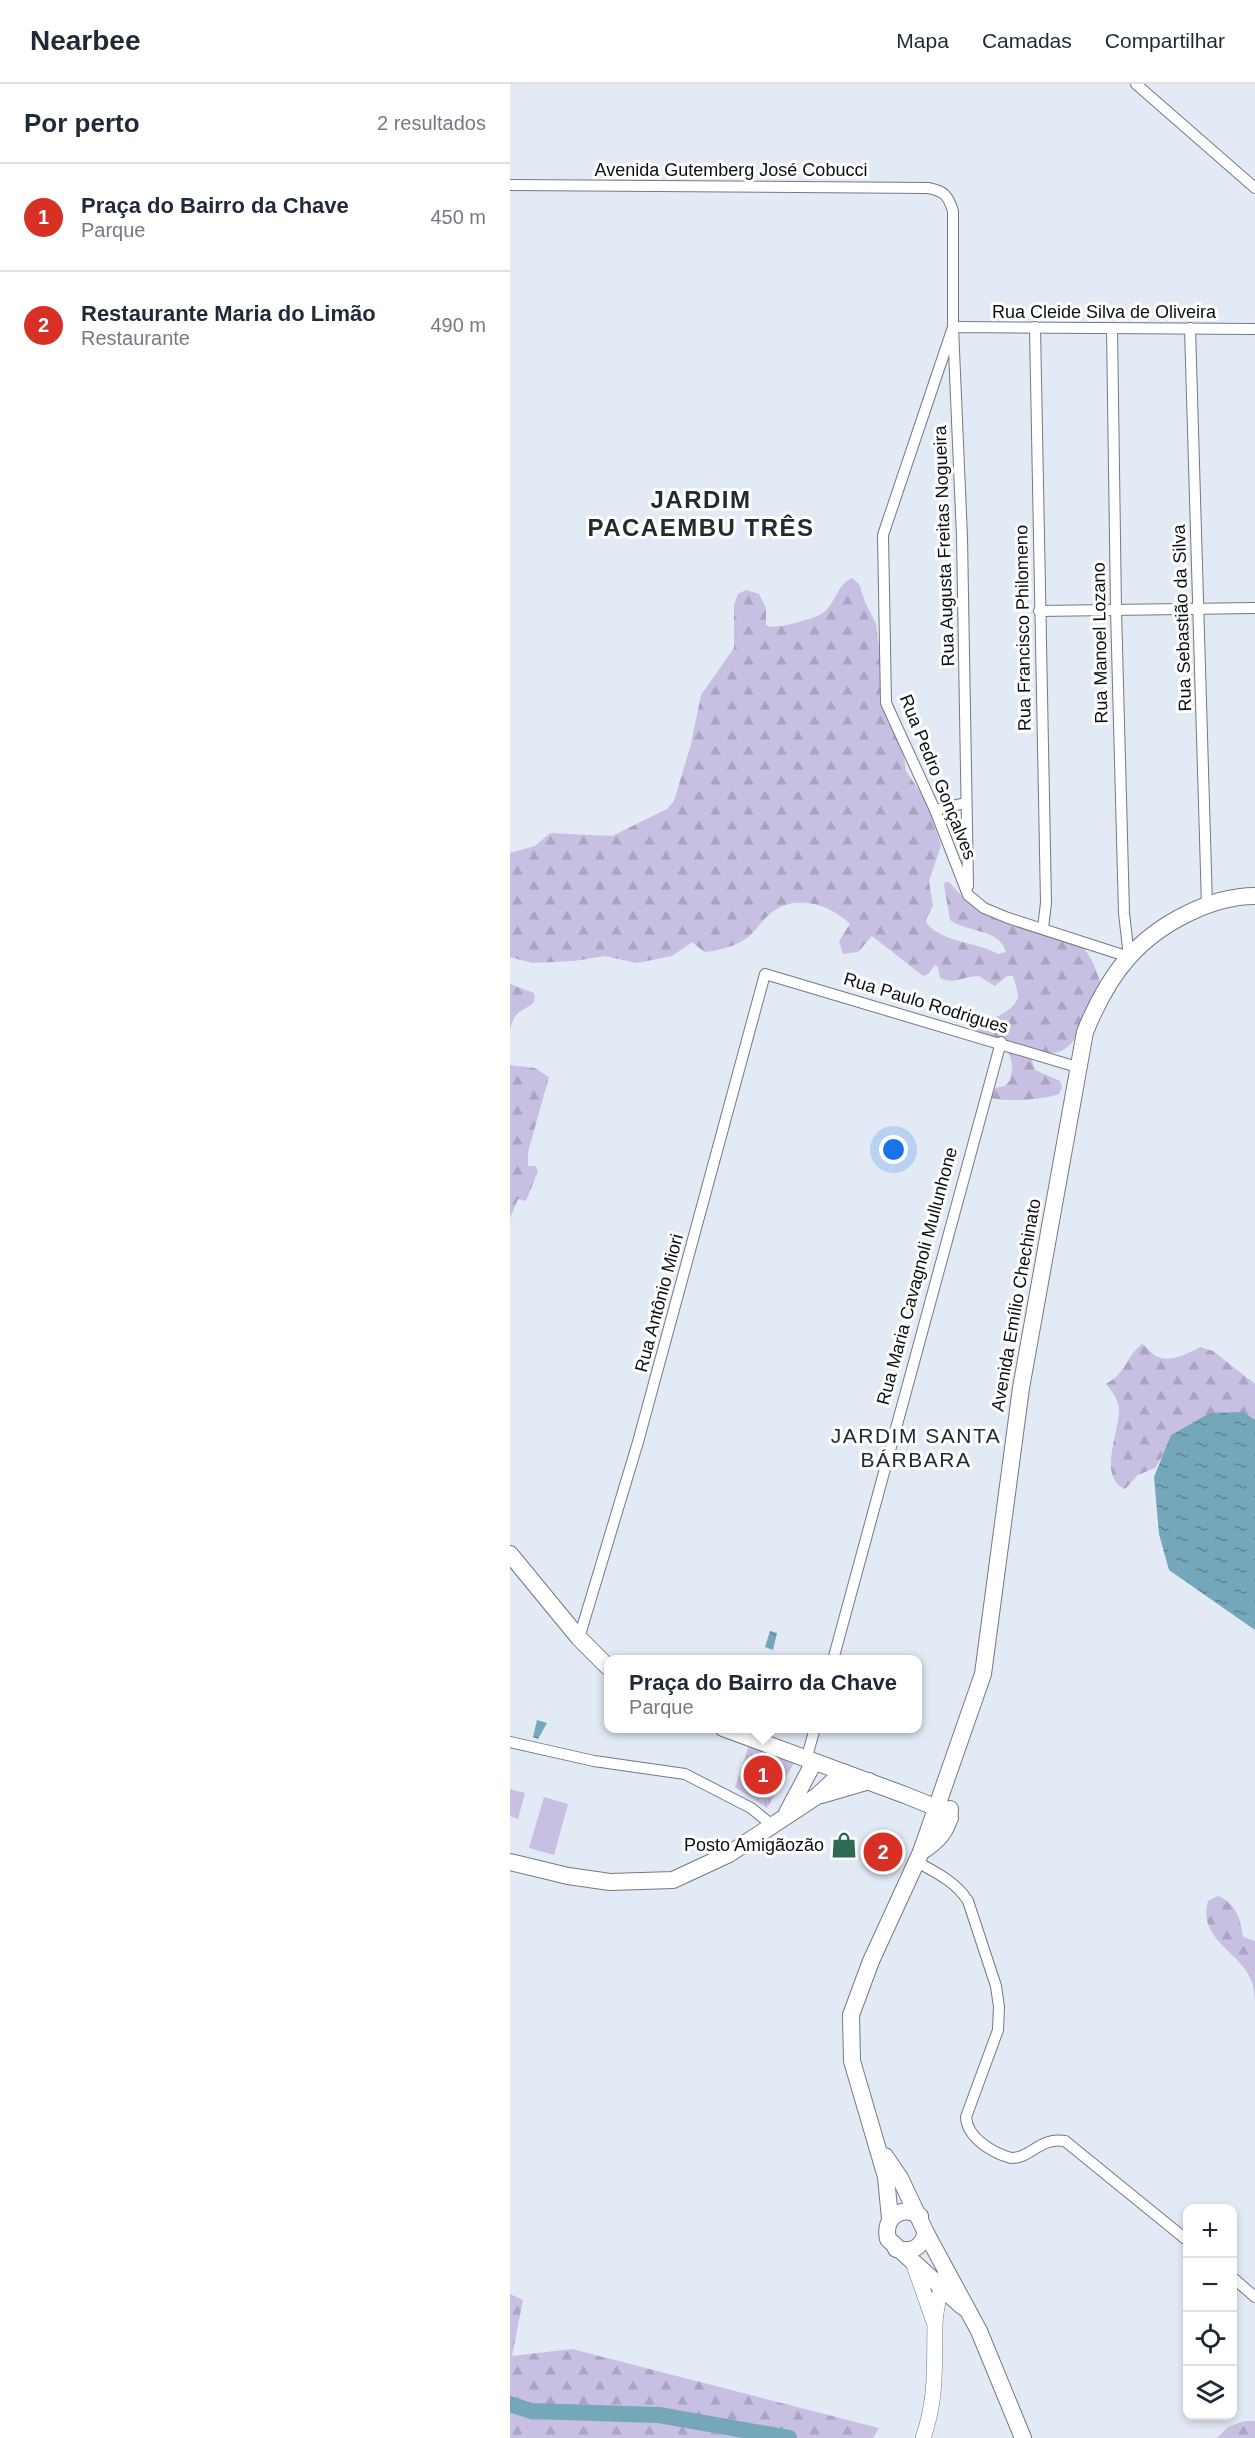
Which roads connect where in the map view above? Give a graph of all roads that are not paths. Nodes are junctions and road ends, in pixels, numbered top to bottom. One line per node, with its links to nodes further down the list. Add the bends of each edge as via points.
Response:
1 (1136, 84): 3 (street)
2 (510, 185): 4 (street, Avenida Gutemberg José Cobucci, via 928,188)
3 (1255, 188)
4 (949, 197): 5 (street, Rua Augusta Freitas Nogueira, via 953,211)
5 (953, 327): 6 (street, Rua Cleide Silva de Oliveira); 14 (street, Rua Augusta Freitas Nogueira, via 962,537); 15 (street, Rua Pedro Gonçalves, via 883,535 886,703)
6 (1035, 327): 7 (street, Rua Cleide Silva de Oliveira); 13 (street, Rua Francisco Philomeno)
7 (1112, 328): 8 (street, Rua Cleide Silva de Oliveira); 12 (street, Rua Manoel Lozano)
8 (1190, 328): 9 (street, Rua Cleide Silva de Oliveira); 10 (street, Rua Sebastião da Silva)
9 (1255, 329)
10 (1198, 608): 11 (street); 12 (street); 18 (street, Rua Sebastião da Silva)
11 (1255, 608)
12 (1116, 609): 13 (street); 20 (street, Rua Manoel Lozano, via 1124,913)
13 (1039, 611): 19 (street, Rua Francisco Philomeno, via 1046,903)
14 (965, 803): 15 (street); 16 (street, Rua Augusta Freitas Nogueira)
15 (935, 810): 16 (street, Rua Pedro Gonçalves)
16 (968, 895): 19 (street, via 984,908)
17 (1255, 896): 18 (main road, Avenida Emílio Chechinato)
18 (1207, 906): 20 (main road, Avenida Emílio Chechinato, via 1180,918)
19 (1042, 928): 20 (street)
20 (1129, 957): 23 (main road, Avenida Emílio Chechinato, via 1098,1001)
21 (765, 974): 22 (street, Rua Paulo Rodrigues); 25 (street, Rua Antônio Miori, via 638,1442)
22 (1001, 1042): 23 (street, Rua Paulo Rodrigues); 26 (street, Rua Maria Cavagnoli Mullunhone)
23 (1077, 1066): 35 (main road, Avenida Emílio Chechinato, via 1014,1433 992,1627 983,1674 946,1782)
24 (510, 1554): 25 (main road)
25 (579, 1638): 27 (main road)
26 (834, 1655)
27 (604, 1662)
28 (736, 1733): 31 (main road)
29 (814, 1733): 31 (street)
30 (510, 1742): 37 (street, via 594,1761 686,1774 751,1808)
31 (810, 1761): 32 (main road); 36 (main road)
32 (843, 1772): 33 (main road); 34 (main road)
33 (869, 1781): 34 (main road); 35 (main road)
34 (817, 1796): 36 (main road)
35 (944, 1813): 38 (main road, Avenida Emílio Chechinato, via 939,1839)
36 (786, 1814): 37 (main road)
37 (772, 1825): 39 (main road, via 729,1854 673,1880 610,1882)
38 (919, 1857): 40 (main road, via 850,2015 852,2061); 44 (street, via 962,1890 996,1986 998,2030 966,2117 969,2131 1011,2158 1044,2142 1065,2141)
39 (510, 1862)
40 (878, 2146): 41 (main road); 42 (main road)
41 (920, 2216): 42 (main road, via 901,2212); 43 (main road)
42 (890, 2219): 45 (main road, via 888,2239)
43 (926, 2233): 45 (main road, via 916,2249); 47 (main road)
44 (1183, 2237)
45 (896, 2249): 46 (main road)
46 (914, 2265): 49 (main road); 52 (main road)
47 (945, 2266): 49 (main road); 51 (main road)
48 (1237, 2281): 50 (street)
49 (941, 2289): 51 (main road); 52 (main road)
50 (1255, 2297)
51 (968, 2311): 54 (main road)
52 (935, 2324): 53 (main road, via 936,2376)
53 (922, 2438)
54 (1023, 2438)

